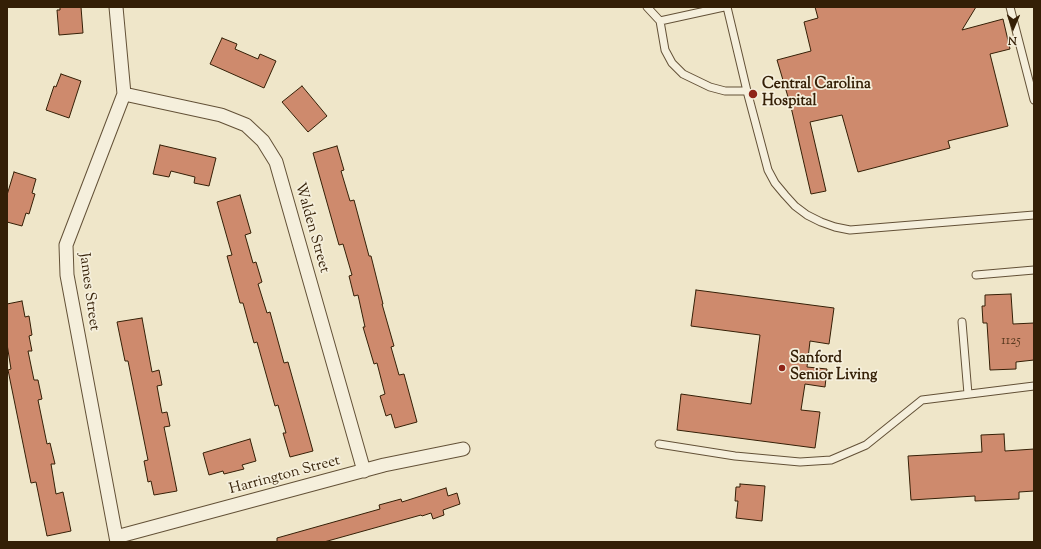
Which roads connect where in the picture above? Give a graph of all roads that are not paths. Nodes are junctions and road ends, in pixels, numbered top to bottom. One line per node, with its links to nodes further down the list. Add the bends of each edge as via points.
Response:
1 (116, 7): 8 (street, James Street)
2 (647, 7): 6 (lane)
3 (724, 7): 6 (lane)
4 (727, 7): 7 (lane)
5 (1010, 7): 9 (lane)
6 (660, 21): 7 (lane, via 665,50 672,63 683,74 710,87)
7 (747, 90): 10 (lane, via 768,170 775,183 795,206 821,222 842,228 865,229)
8 (124, 94): 18 (street, Walden Street, via 221,115 246,125 263,141 276,162); 19 (street, James Street, via 66,245 67,275)
9 (1034, 100)
10 (1034, 215)
11 (1034, 270): 12 (lane)
12 (976, 275)
13 (962, 322): 15 (lane)
14 (1034, 386): 15 (lane)
15 (968, 394): 16 (lane, via 922,400 866,445 831,460 800,462 735,456)
16 (659, 444)
17 (463, 449): 18 (street, Harrington Street)
18 (364, 471): 19 (street, Harrington Street)
19 (117, 540)

